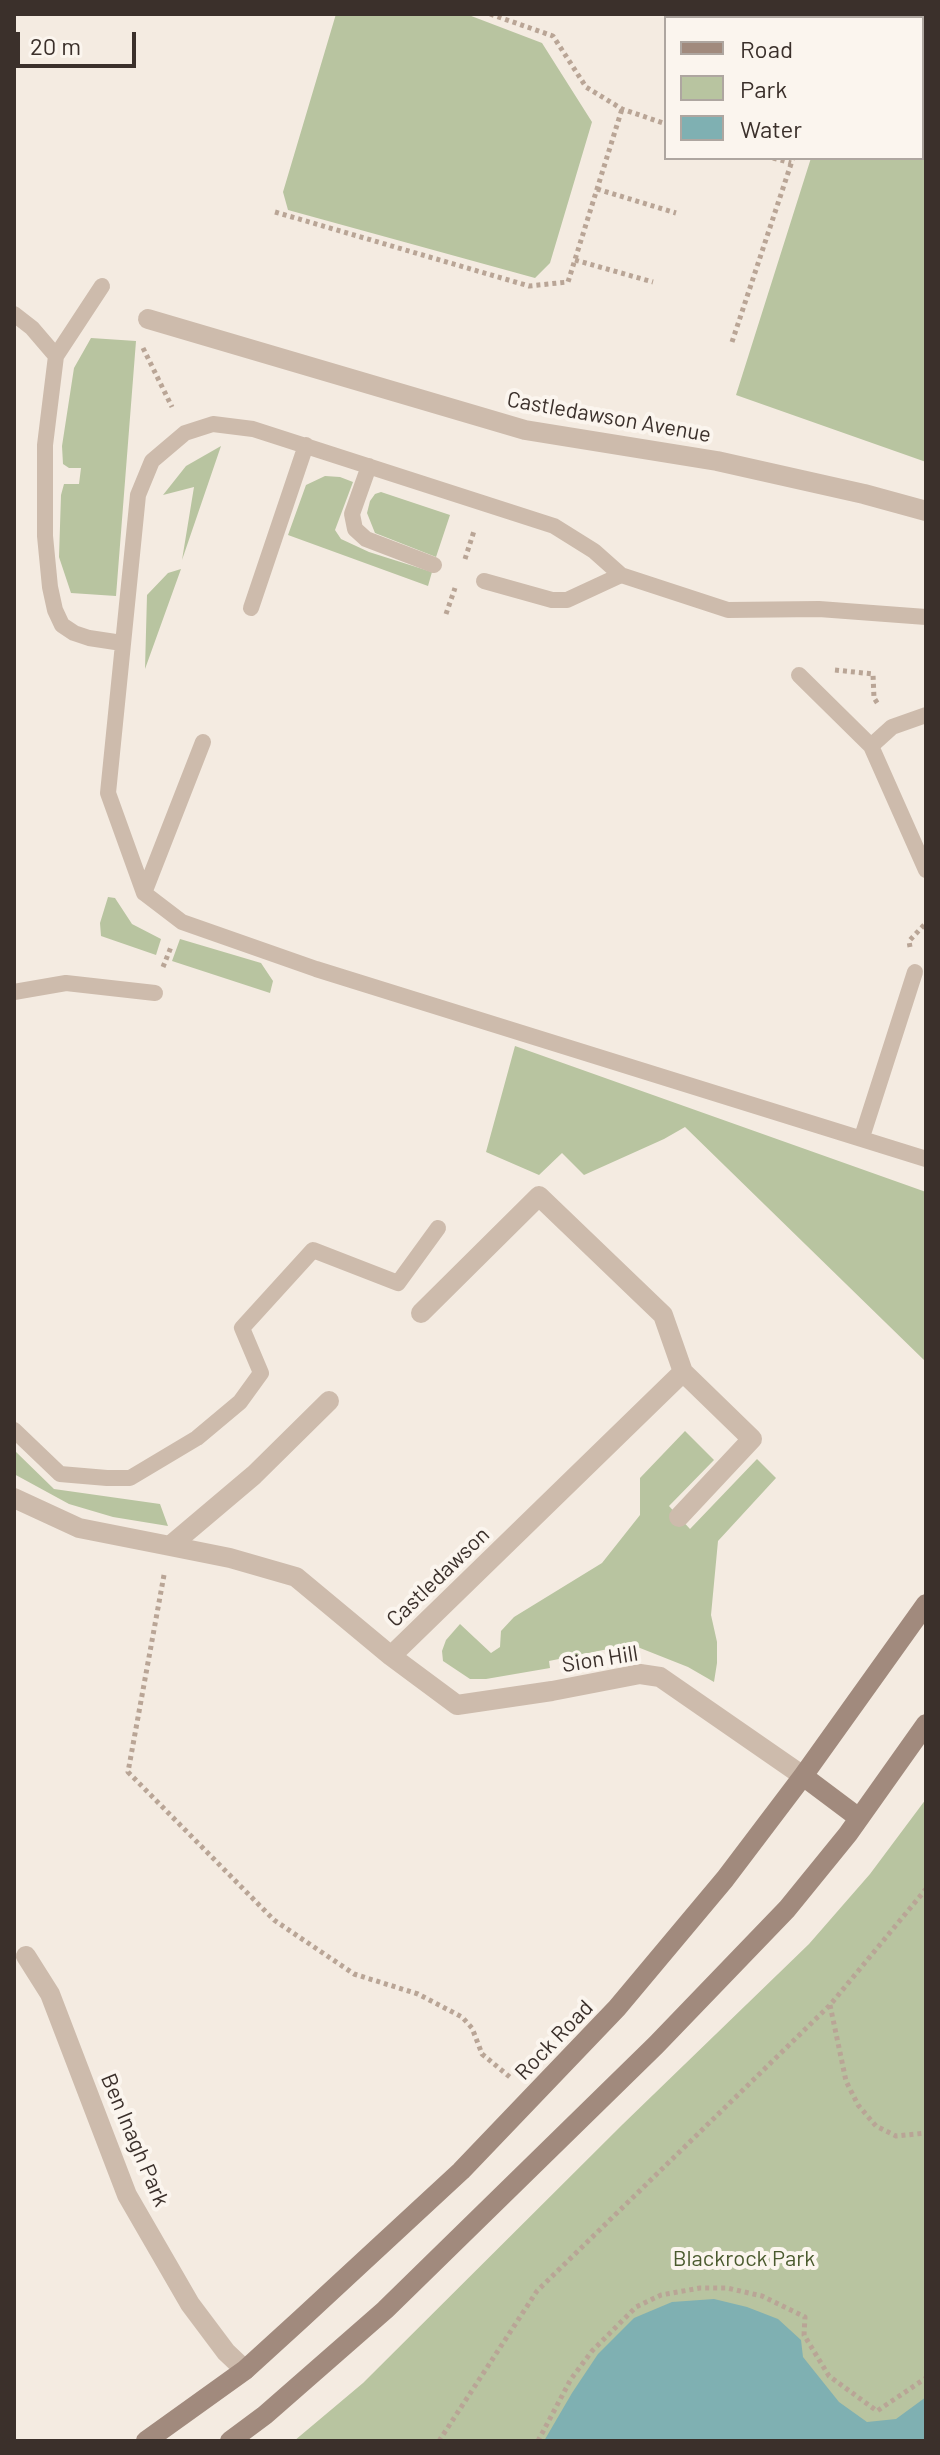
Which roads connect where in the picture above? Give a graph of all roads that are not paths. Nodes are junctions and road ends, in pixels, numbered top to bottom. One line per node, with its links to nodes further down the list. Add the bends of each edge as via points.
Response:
1 (102, 286): 4 (lane)
2 (14, 314): 4 (lane)
3 (148, 319): 7 (street, Castledawson Avenue, via 525,430 717,461)
4 (56, 356): 13 (lane, via 43,475 55,610 62,625 74,633)
5 (306, 445): 6 (lane); 11 (lane); 13 (lane, via 213,424 185,433 152,461 138,495)
6 (369, 466): 8 (lane, via 352,514 355,529 366,539); 9 (lane, via 554,526)
7 (926, 511)
8 (434, 565)
9 (621, 575): 10 (lane, via 567,600); 12 (lane, via 728,610 819,609)
10 (484, 581)
11 (251, 608)
12 (926, 617)
13 (122, 643): 19 (lane, via 108,793)
14 (799, 675): 17 (lane)
15 (926, 715): 17 (lane, via 892,727)
16 (203, 742): 19 (lane)
17 (871, 746): 18 (lane)
18 (926, 870)
19 (144, 893): 23 (lane, via 182,922 316,969)
20 (915, 972): 23 (lane)
21 (14, 992): 22 (lane, via 66,983)
22 (155, 993)
23 (862, 1137): 24 (lane)
24 (926, 1159)
25 (438, 1228): 29 (lane, via 398,1283 313,1250 242,1328 261,1373 240,1402 197,1438 130,1478 60,1474)
26 (421, 1313): 27 (street, via 539,1196 663,1315)
27 (683, 1372): 31 (street, via 752,1439); 34 (street, Castledawson)
28 (329, 1401): 32 (street, via 254,1475)
29 (14, 1430)
30 (14, 1498): 32 (street, Castledawson, via 79,1528)
31 (679, 1517)
32 (170, 1546): 34 (street, Castledawson, via 296,1577)
33 (926, 1604): 36 (main road, Rock Road)
34 (391, 1656): 36 (street, Sion Hill, via 457,1705 640,1674 660,1677)
35 (923, 1734): 37 (main road)
36 (803, 1776): 37 (main road); 39 (main road, Rock Road, via 617,2008 461,2171)
37 (859, 1818): 41 (main road, via 787,1909 589,2113 385,2310)
38 (26, 1956): 39 (street, Ben Inagh Park, via 50,1994 127,2195 190,2304)
39 (245, 2370): 40 (main road, Rock Road)
40 (146, 2441)
41 (230, 2441)

